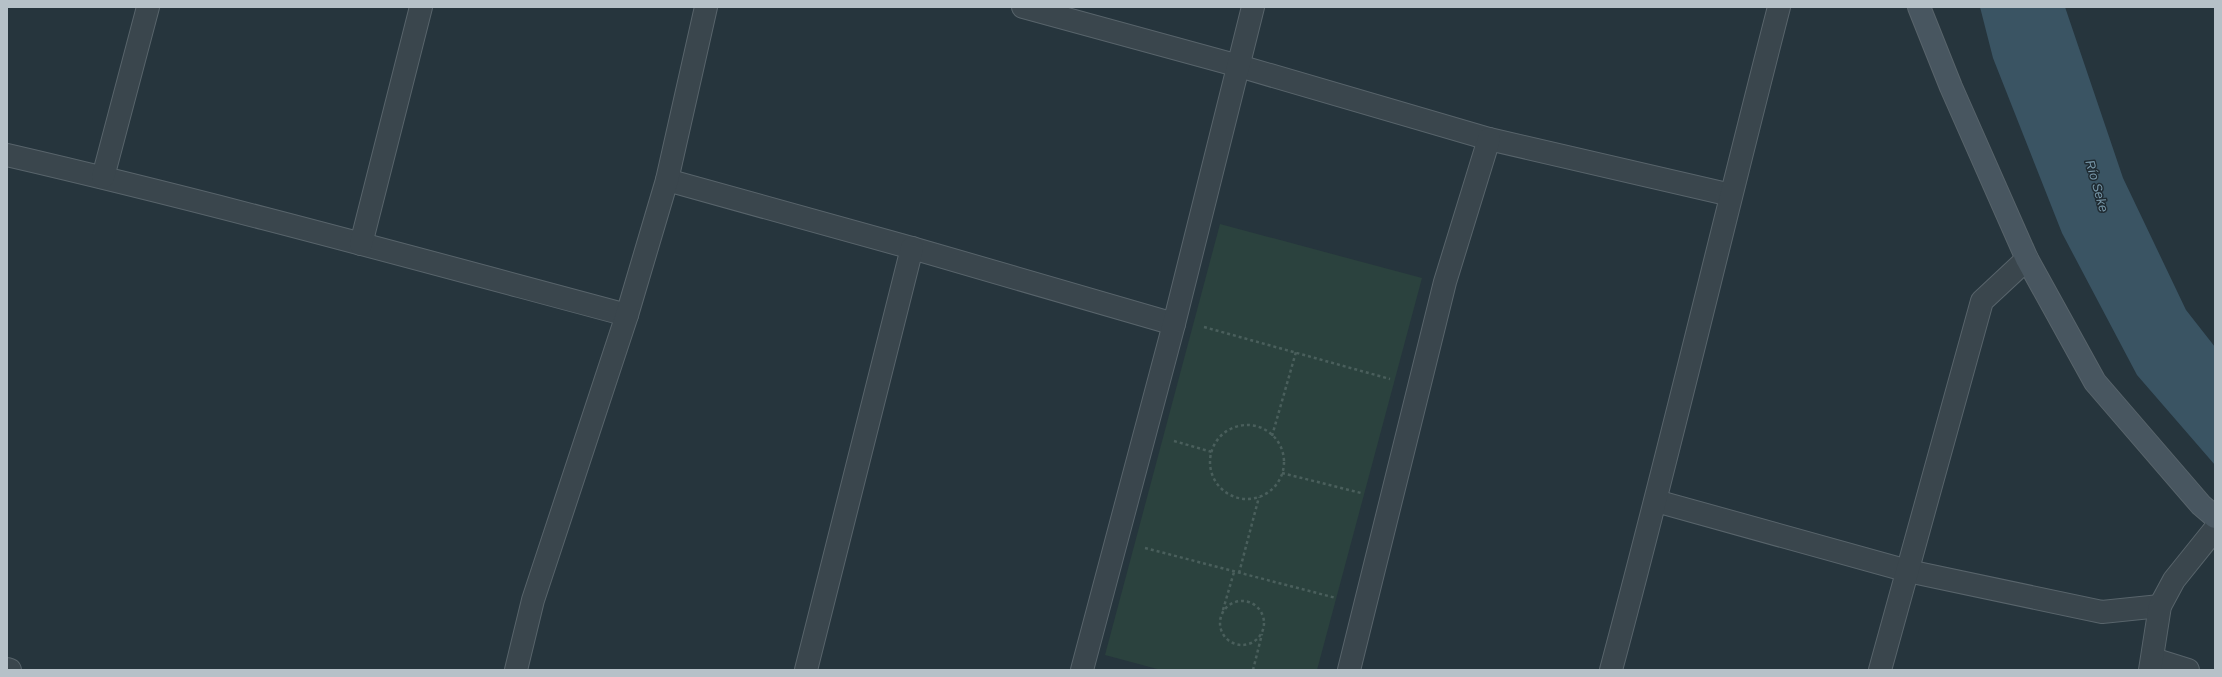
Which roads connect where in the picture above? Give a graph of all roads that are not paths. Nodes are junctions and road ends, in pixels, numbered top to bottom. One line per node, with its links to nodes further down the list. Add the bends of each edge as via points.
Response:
1 (148, 7): 11 (street)
2 (421, 7): 14 (street)
3 (706, 7): 12 (street)
4 (1023, 7): 8 (street)
5 (1253, 7): 8 (street)
6 (1779, 7): 13 (street)
7 (1919, 7): 16 (street, via 1951,87)
8 (1238, 66): 9 (street); 18 (street)
9 (1490, 139): 13 (street); 30 (street, via 1445,282)
10 (7, 155): 11 (street)
11 (103, 177): 14 (street)
12 (667, 180): 15 (street); 17 (street)
13 (1731, 195): 19 (street)
14 (361, 244): 17 (street)
15 (912, 248): 18 (street); 28 (street)
16 (2027, 259): 20 (street, via 2095,382 2201,505); 22 (street, via 1982,301)
17 (627, 315): 27 (street, via 533,600)
18 (1174, 324): 29 (street)
19 (1656, 501): 22 (street); 31 (street)
20 (2215, 517)
21 (2215, 529): 23 (street, via 2174,580)
22 (1908, 571): 23 (street, via 2102,612); 32 (street)
23 (2160, 606): 24 (street)
24 (2152, 664): 33 (street)
25 (7, 669): 26 (street)
26 (10, 670)
27 (516, 670)
28 (806, 670)
29 (1083, 670)
30 (1349, 670)
31 (1611, 670)
32 (1880, 670)
33 (2188, 670)

